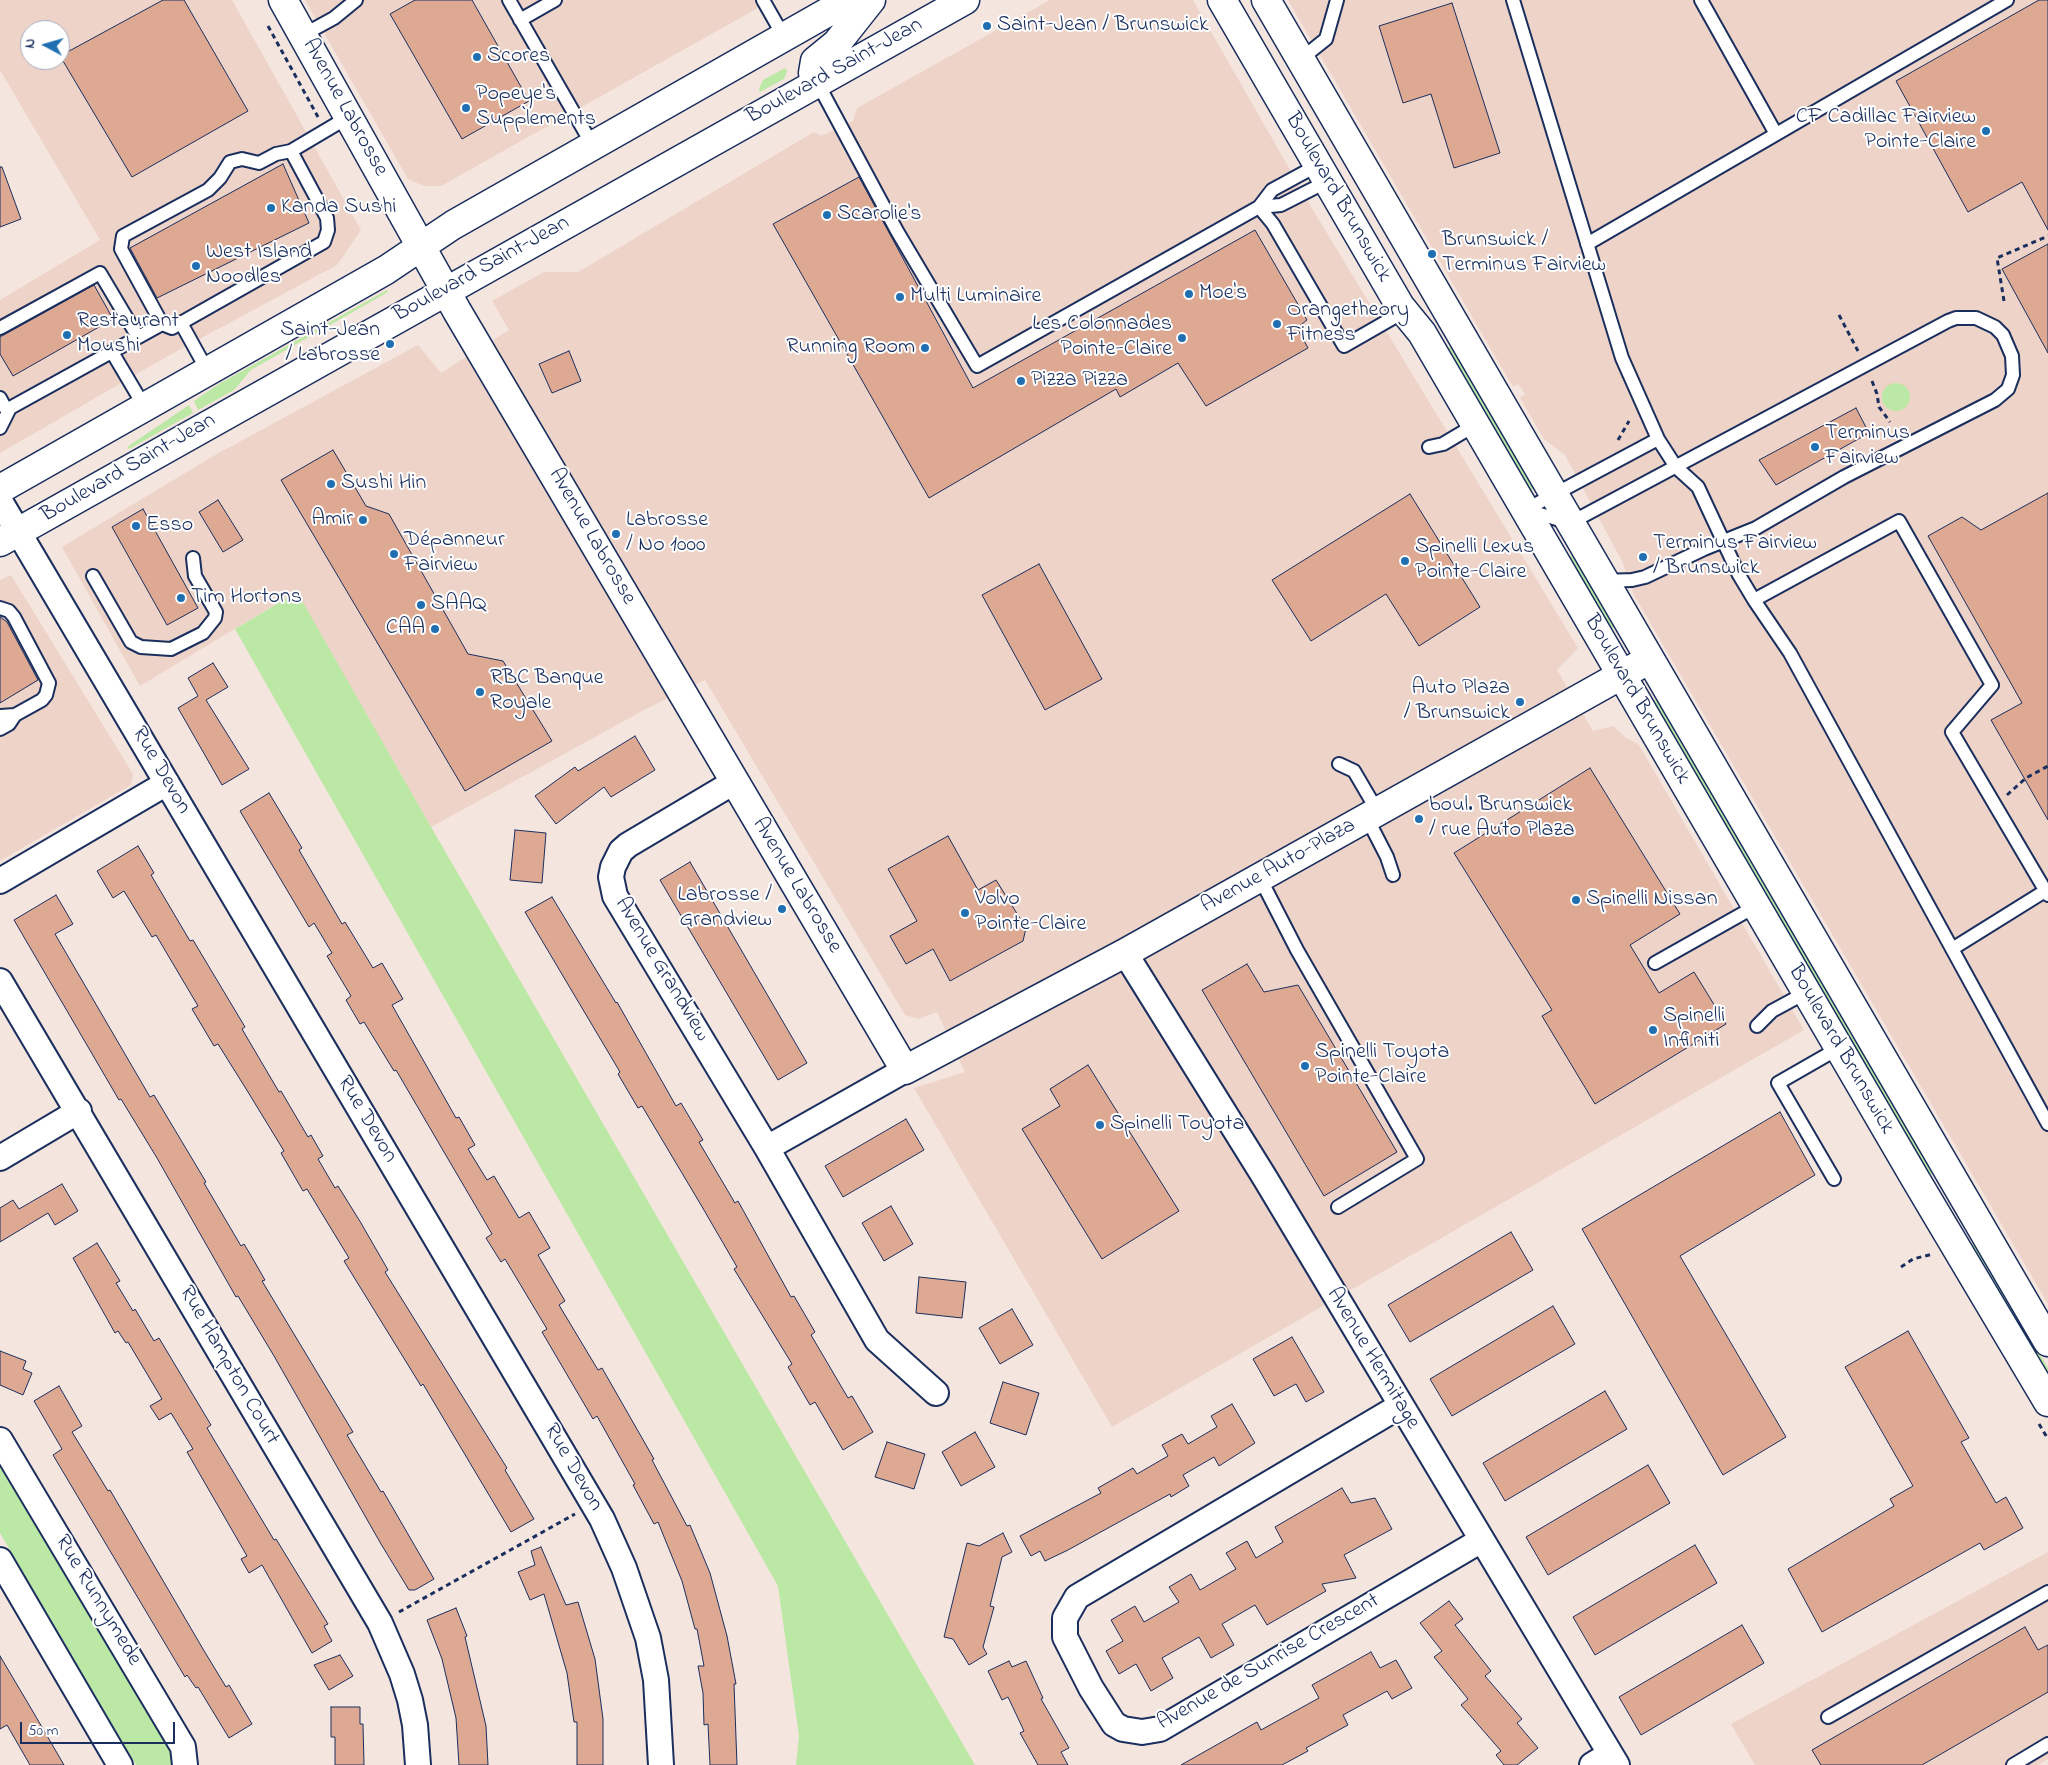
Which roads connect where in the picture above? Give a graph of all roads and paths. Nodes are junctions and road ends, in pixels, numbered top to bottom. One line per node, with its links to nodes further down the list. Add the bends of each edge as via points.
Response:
1 (283, 0): 16 (street, Avenue Labrosse)
2 (356, 0): 16 (lane, via 334,18)
3 (509, 0): 15 (lane)
4 (555, 0): 15 (lane)
5 (763, 0): 17 (lane)
6 (849, 0): 17 (street, Boulevard Saint-Jean)
7 (871, 0): 19 (street, via 837,43 815,61 813,73)
8 (965, 0): 19 (street, Boulevard Saint-Jean)
9 (1222, 0): 24 (street, Boulevard Brunswick)
10 (1266, 0): 18 (street, Boulevard Brunswick)
11 (1337, 0): 18 (lane, via 1326,39)
12 (1513, 0): 27 (lane)
13 (1701, 0): 21 (lane)
14 (2007, 0): 21 (lane)
15 (520, 20): 22 (lane)
16 (303, 35): 20 (street, Avenue Labrosse)
17 (784, 37): 22 (street, Boulevard Saint-Jean)
18 (1300, 59): 53 (street, Boulevard Brunswick)
19 (817, 82): 25 (lane, via 897,231 977,366); 29 (street, Boulevard Saint-Jean)
20 (350, 116): 23 (lane); 28 (street, Avenue Labrosse)
21 (1776, 134): 27 (lane)
22 (593, 146): 28 (street, Boulevard Saint-Jean)
23 (291, 151): 33 (lane, via 327,218 324,242); 34 (lane, via 259,162 242,159 230,162 208,190 123,236 121,249)
24 (1323, 173): 25 (lane, via 1281,205); 25 (lane, via 1272,190); 31 (street, Boulevard Brunswick)
25 (1259, 207): 31 (lane, via 1274,224 1344,346)
26 (2048, 236): 30 (path, via 1997,258)
27 (1587, 244): 48 (lane, via 1622,358)
28 (421, 247): 29 (street, Avenue Labrosse); 39 (street, Boulevard Saint-Jean, via 381,273)
29 (446, 291): 57 (street, Boulevard Saint-Jean); 71 (street, Avenue Labrosse)
30 (2004, 301)
31 (1405, 311): 46 (street, Boulevard Brunswick, via 1422,333)
32 (1839, 315): 38 (path)
33 (181, 322): 34 (lane, via 172,328); 39 (lane)
34 (162, 324): 36 (lane)
35 (0, 328): 36 (lane, via 100,272)
36 (138, 337): 37 (lane)
37 (112, 352): 42 (lane); 43 (lane)
38 (1860, 356)
39 (207, 370): 42 (street, Boulevard Saint-Jean)
40 (1871, 380): 45 (path, via 1879,407)
41 (0, 398): 43 (lane)
42 (144, 406): 52 (street, Boulevard Saint-Jean)
43 (7, 411): 47 (lane)
44 (1629, 421): 49 (path)
45 (1890, 422)
46 (1475, 425): 50 (lane, via 1443,444); 55 (street, Boulevard Brunswick)
47 (0, 428)
48 (1658, 439): 51 (lane); 53 (lane)
49 (1618, 440)
50 (1430, 447)
51 (1676, 467): 56 (lane); 58 (lane, via 1698,487); 58 (lane, via 1948,321 1976,318 1995,327 2003,335 2012,356 2013,375 2002,395 1844,477 1756,528)
52 (0, 489)
53 (1552, 494): 55 (lane); 56 (street, Boulevard Brunswick)
54 (0, 500): 57 (street, Rue Devon)
55 (1525, 510): 56 (lane); 65 (street, Boulevard Brunswick)
56 (1570, 523): 61 (street, Boulevard Brunswick)
57 (9, 537): 72 (street, Rue Devon)
58 (1724, 541): 61 (lane, via 1645,577); 62 (lane)
59 (193, 558): 60 (lane, via 195,576 216,612 215,618 203,633 171,649 141,647 131,642)
60 (93, 576)
61 (1604, 581): 64 (street, Boulevard Brunswick)
62 (1754, 600): 73 (lane, via 1899,520 1992,685 1952,732); 80 (lane, via 1790,653)
63 (0, 608): 66 (lane, via 14,617 49,682 42,700)
64 (1650, 659): 65 (street, Avenue Auto-Plaza); 96 (street, Boulevard Brunswick)
65 (1621, 675): 74 (street, Avenue Auto-Plaza); 79 (street, Boulevard Brunswick)
66 (15, 715): 67 (lane); 68 (lane)
67 (0, 716)
68 (0, 729)
69 (1339, 764): 74 (lane, via 1354,771)
70 (2048, 766): 73 (path, via 2026,778)
71 (734, 782): 87 (street, Avenue Labrosse); 90 (street, Avenue Grandview, via 628,845 616,859 611,877 615,896)
72 (167, 783): 77 (street); 112 (street, Rue Devon, via 602,1519 627,1576 648,1638 656,1680)
73 (1995, 805): 78 (lane)
74 (1372, 815): 75 (lane); 76 (street, Avenue Auto-Plaza)
75 (1393, 875)
76 (1260, 878): 81 (street, Avenue Auto-Plaza); 93 (lane, via 1297,950 1417,1159)
77 (0, 881)
78 (2047, 893): 80 (lane)
79 (1756, 906): 82 (lane); 84 (street, Boulevard Brunswick)
80 (1952, 949): 89 (lane)
81 (1126, 953): 87 (street, Avenue Auto-Plaza); 99 (street, Avenue Hermitage)
82 (1655, 963)
83 (0, 981): 88 (street, Rue Hampton Court)
84 (1807, 992): 85 (lane, via 1772,1011); 86 (street, Boulevard Brunswick)
85 (1757, 1026)
86 (1839, 1048): 92 (lane, via 1778,1083); 98 (street, Boulevard Brunswick)
87 (905, 1070): 90 (street)
88 (79, 1111): 91 (street); 105 (street, Rue Hampton Court)
89 (2048, 1124)
90 (767, 1148): 97 (street, Avenue Grandview, via 877,1340)
91 (0, 1158)
92 (1834, 1179)
93 (1338, 1207)
94 (1939, 1253): 95 (path, via 1913,1259)
95 (1901, 1267)
96 (2048, 1342)
97 (936, 1393)
98 (2048, 1402)
99 (1400, 1406): 102 (street, Avenue Hermitage); 102 (street, Avenue de Sunrise Crescent, via 1077,1597 1065,1618 1065,1637 1090,1688 1114,1724 1122,1729 1142,1732 1160,1729)
100 (0, 1440): 110 (street, Rue Runnymede, via 183,1747)
101 (580, 1511): 105 (path)
102 (1480, 1540): 108 (street, Avenue Hermitage)
103 (0, 1560): 109 (street)
104 (2048, 1592): 106 (lane)
105 (380, 1623): 111 (street, Rue Hampton Court, via 410,1700)
106 (1828, 1717)
107 (2048, 1744): 113 (lane)
108 (1606, 1761)
109 (120, 1765)
110 (185, 1765)
111 (418, 1765)
112 (661, 1765)
113 (2014, 1765)

